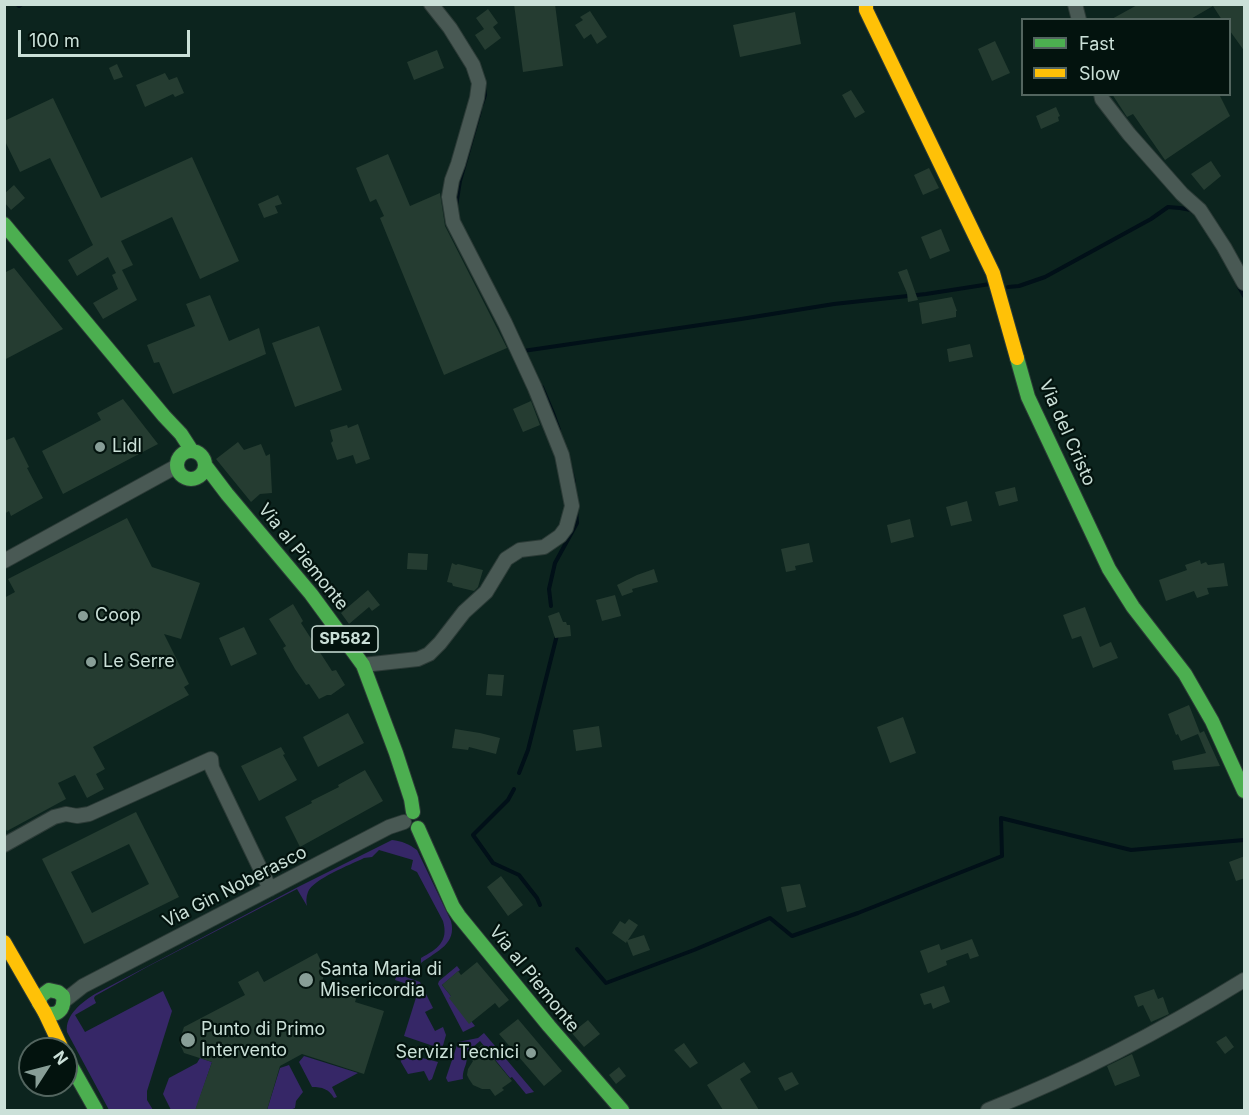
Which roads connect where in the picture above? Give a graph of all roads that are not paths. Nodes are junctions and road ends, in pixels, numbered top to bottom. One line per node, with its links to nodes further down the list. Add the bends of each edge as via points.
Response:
1 (431, 4): 9 (street, via 450,28 479,82 452,180 449,197 453,222 536,388 562,455 572,506 560,536 544,547 520,550 506,560 486,592 429,654 418,659)
2 (866, 4): 10 (main road, Via del Cristo, via 993,273 1028,397 1109,569 1185,674)
3 (1101, 96): 5 (street, via 1129,134 1200,210)
4 (8, 233): 6 (main road, Via al Piemonte / SP582, via 181,434)
5 (1245, 283)
6 (183, 462): 7 (main road, Via al Piemonte / SP582, via 189,479); 7 (main road, Via al Piemonte / SP582, via 201,455 205,461); 8 (street)
7 (202, 471): 9 (main road, Via al Piemonte / SP582, via 227,494 311,594)
8 (4, 561)
9 (363, 664): 11 (main road, Via al Piemonte / SP582, via 411,799)
10 (1245, 791)
11 (409, 817): 13 (street, Via Gin Noberasco); 20 (main road, Via al Piemonte, via 416,813 420,817 418,828 459,916)
12 (4, 845): 13 (street, via 54,817 89,814 211,759)
13 (270, 889): 16 (street, Via Gin Noberasco)
14 (4, 942): 16 (main road, via 22,973)
15 (1245, 980): 21 (street, via 1099,1061)
16 (51, 1002): 17 (main road)
17 (58, 1037)
18 (78, 1078): 19 (main road)
19 (96, 1110)
20 (622, 1110)
21 (988, 1110)

